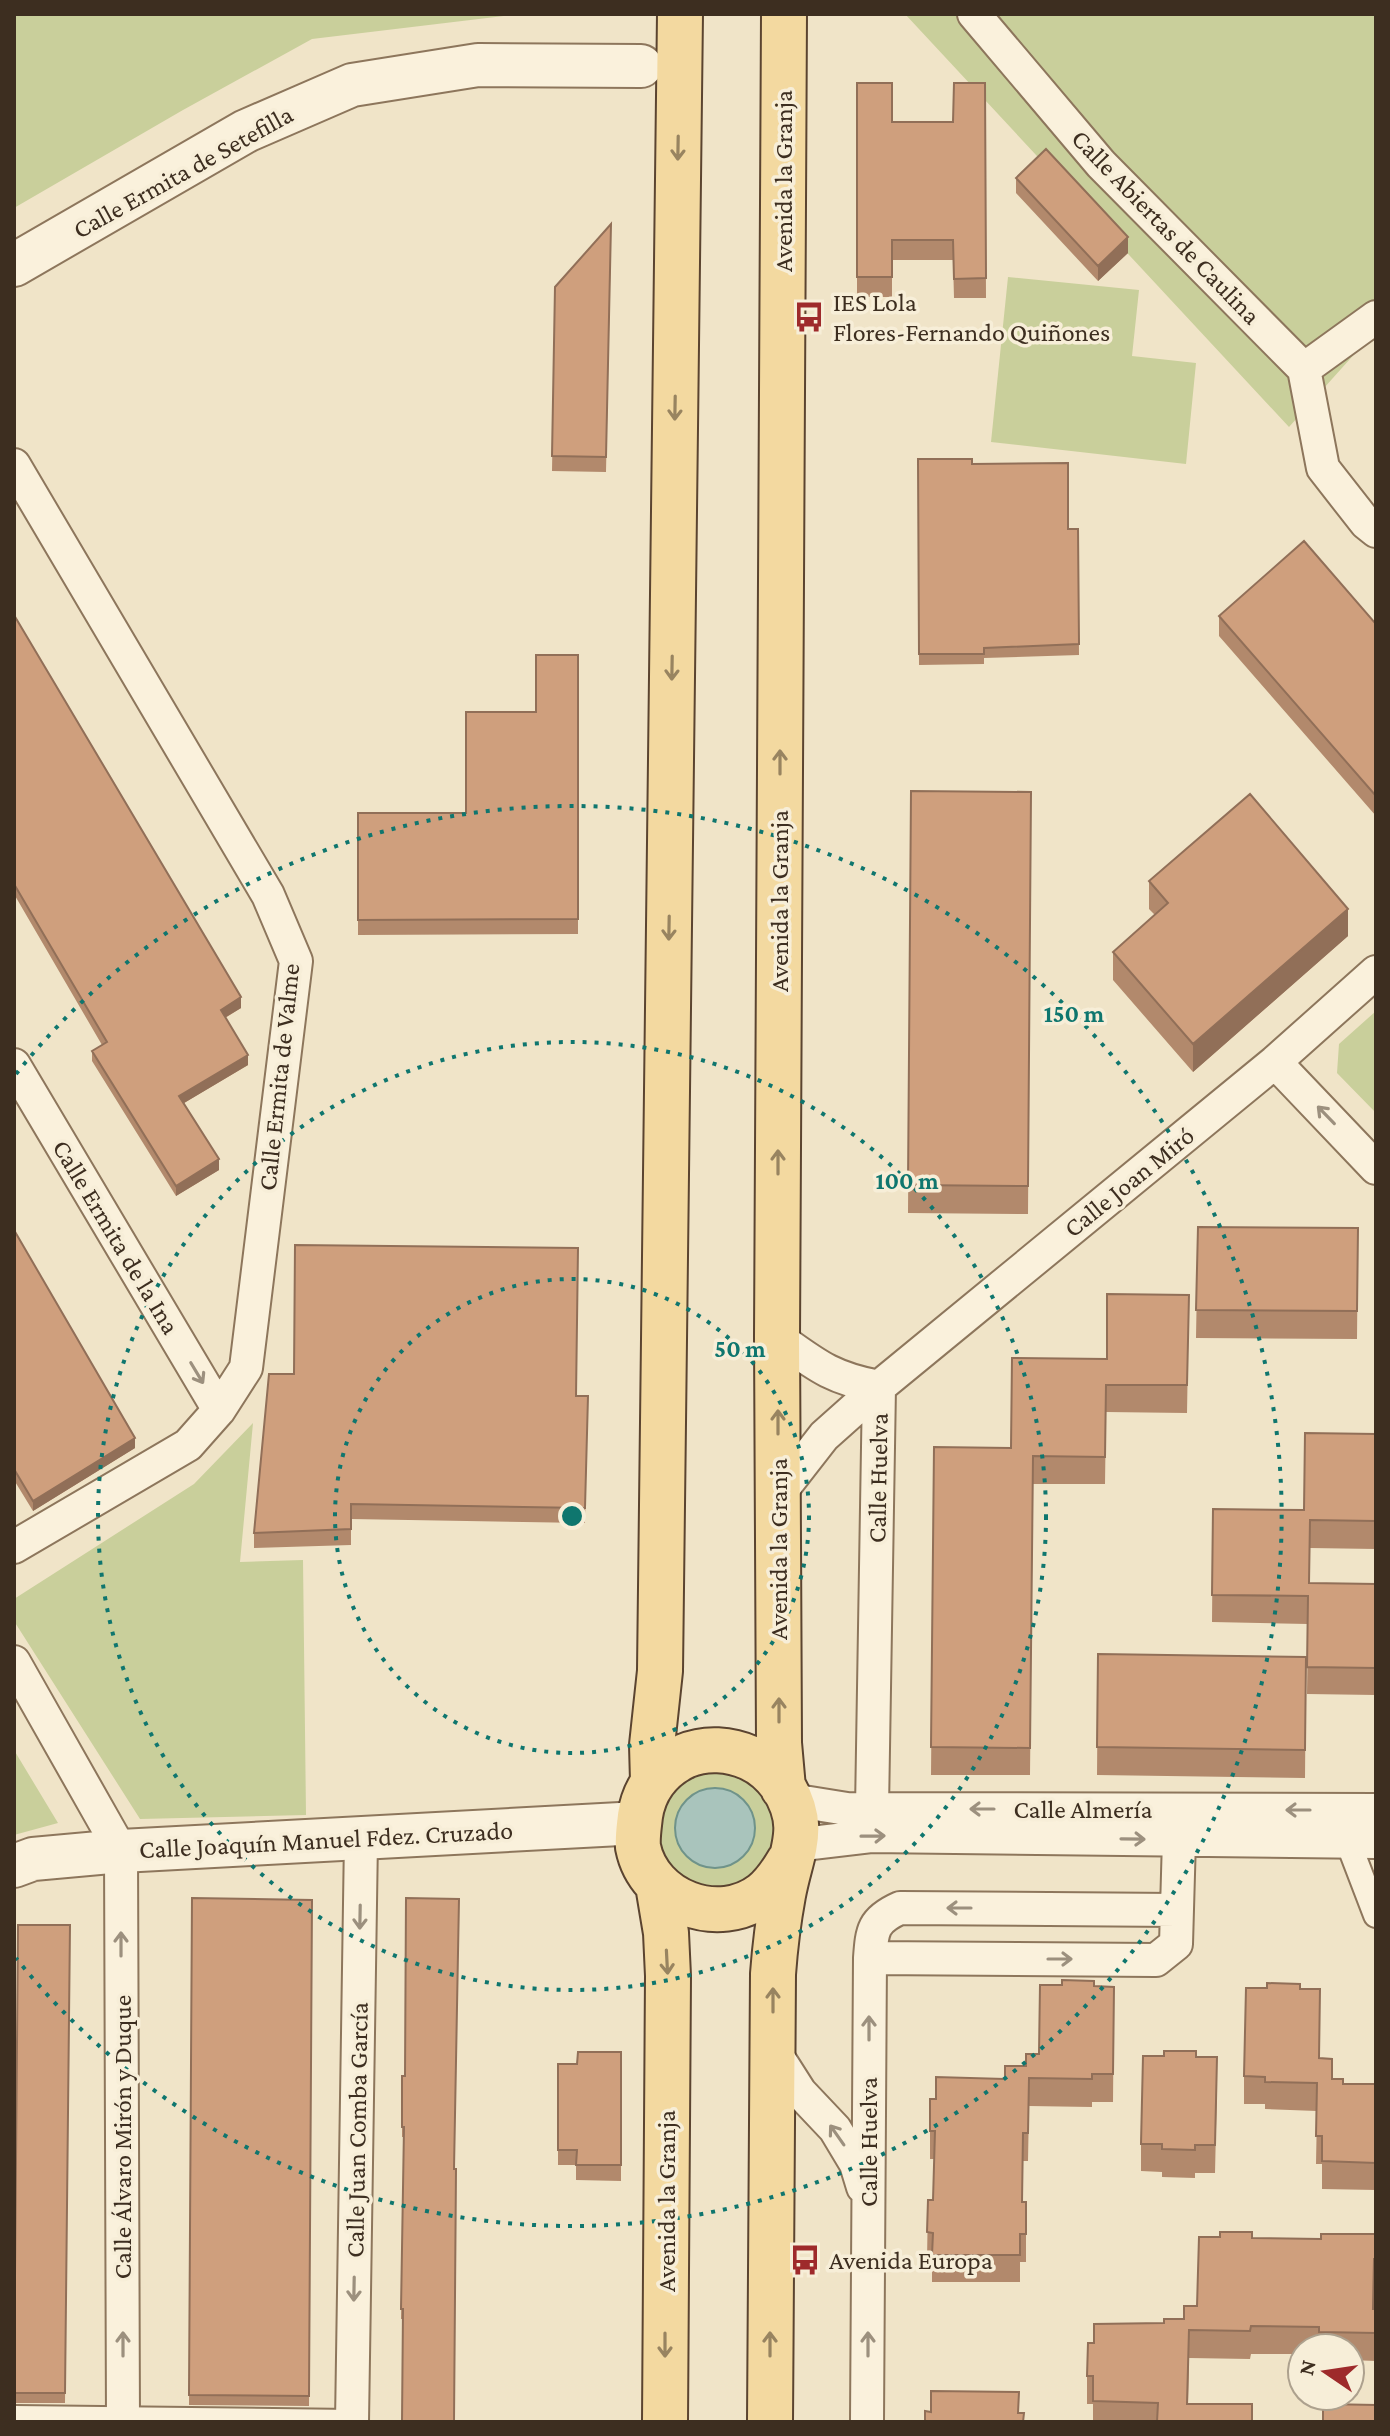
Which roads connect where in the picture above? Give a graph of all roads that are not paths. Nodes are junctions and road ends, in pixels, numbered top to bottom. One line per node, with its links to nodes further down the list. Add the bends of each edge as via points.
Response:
1 (784, 14): 15 (main road, Avenida la Granja, one-way to 1)
2 (974, 14): 8 (street, Calle Abiertas de Caulina, via 1101,164)
3 (680, 19): 4 (street, via 663,52); 5 (main road, Avenida la Granja)
4 (641, 66): 5 (street, via 661,80); 6 (street, Calle Ermita de Setefilla, via 478,65 352,85 246,131)
5 (679, 105): 21 (main road, Avenida la Granja, one-way to 21, via 660,1671)
6 (14, 265)
7 (1376, 317): 8 (street)
8 (1304, 369): 10 (street, via 1323,468)
9 (14, 465): 17 (street, Calle Ermita de Valme, via 268,895 296,961 246,1368)
10 (1376, 531)
11 (1376, 972): 12 (street, Calle Joan Miró)
12 (1275, 1062): 14 (street, one-way to 12); 16 (street, Calle Joan Miró)
13 (14, 1065): 17 (street, Calle Ermita de la Ina, one-way to 17)
14 (1376, 1168)
15 (777, 1337): 16 (street, via 823,1370); 18 (main road, Avenida la Granja, one-way to 15)
16 (879, 1387): 18 (street, Calle Joan Miró, via 824,1436); 23 (street, Calle Huelva)
17 (219, 1410): 19 (street, Calle Ermita de Valme, via 188,1445)
18 (778, 1495): 22 (main road, Avenida la Granja, one-way to 18, via 779,1743)
19 (14, 1547)
20 (14, 1662): 29 (street)
21 (653, 1781): 22 (main road, via 668,1765 713,1749 758,1762); 25 (main road, Avenida la Granja)
22 (787, 1794): 23 (street, Calle Almería, via 847,1809); 30 (main road, Avenida la Granja, via 798,1823)
23 (872, 1809): 24 (street, Calle Almería, one-way to 23)
24 (1376, 1810)
25 (639, 1823): 26 (street, Calle Joaquín Manuel Fdez. Cruzado); 32 (main road, Avenida la Granja, via 638,1845)
26 (361, 1839): 29 (street, Calle Joaquín Manuel Fdez. Cruzado); 40 (street, Calle Juan Comba García, one-way to 40)
27 (1179, 1839): 28 (street, Calle Almería); 30 (street, Calle Almería, one-way to 27, via 871,1836); 33 (street)
28 (1362, 1842): 34 (street)
29 (121, 1851): 31 (street, Calle Joaquín Manuel Fdez. Cruzado, via 33,1859); 39 (street, Calle Álvaro Mirón y Duque, one-way to 29)
30 (792, 1853): 32 (main road, via 762,1895 732,1908 695,1907); 36 (main road, Avenida la Granja, one-way to 30, via 776,1932)
31 (14, 1866)
32 (658, 1885): 41 (main road, Avenida la Granja, one-way to 41, via 668,1976)
33 (1177, 1910): 35 (street, Calle Huelva, one-way to 35, via 900,1908 882,1916 872,1932); 35 (street, one-way to 33, via 1156,1960 1176,1944)
34 (1376, 1915)
35 (870, 1958): 37 (street, Calle Huelva, one-way to 35)
36 (772, 2048): 37 (street, one-way to 36, via 856,2164 835,2129 800,2092); 42 (main road, Avenida la Granja, one-way to 36)
37 (868, 2205): 43 (street, Calle Huelva, one-way to 37)
38 (14, 2418): 39 (street)
39 (124, 2421): 40 (street)
40 (352, 2422)
41 (665, 2422)
42 (770, 2422)
43 (867, 2422)

